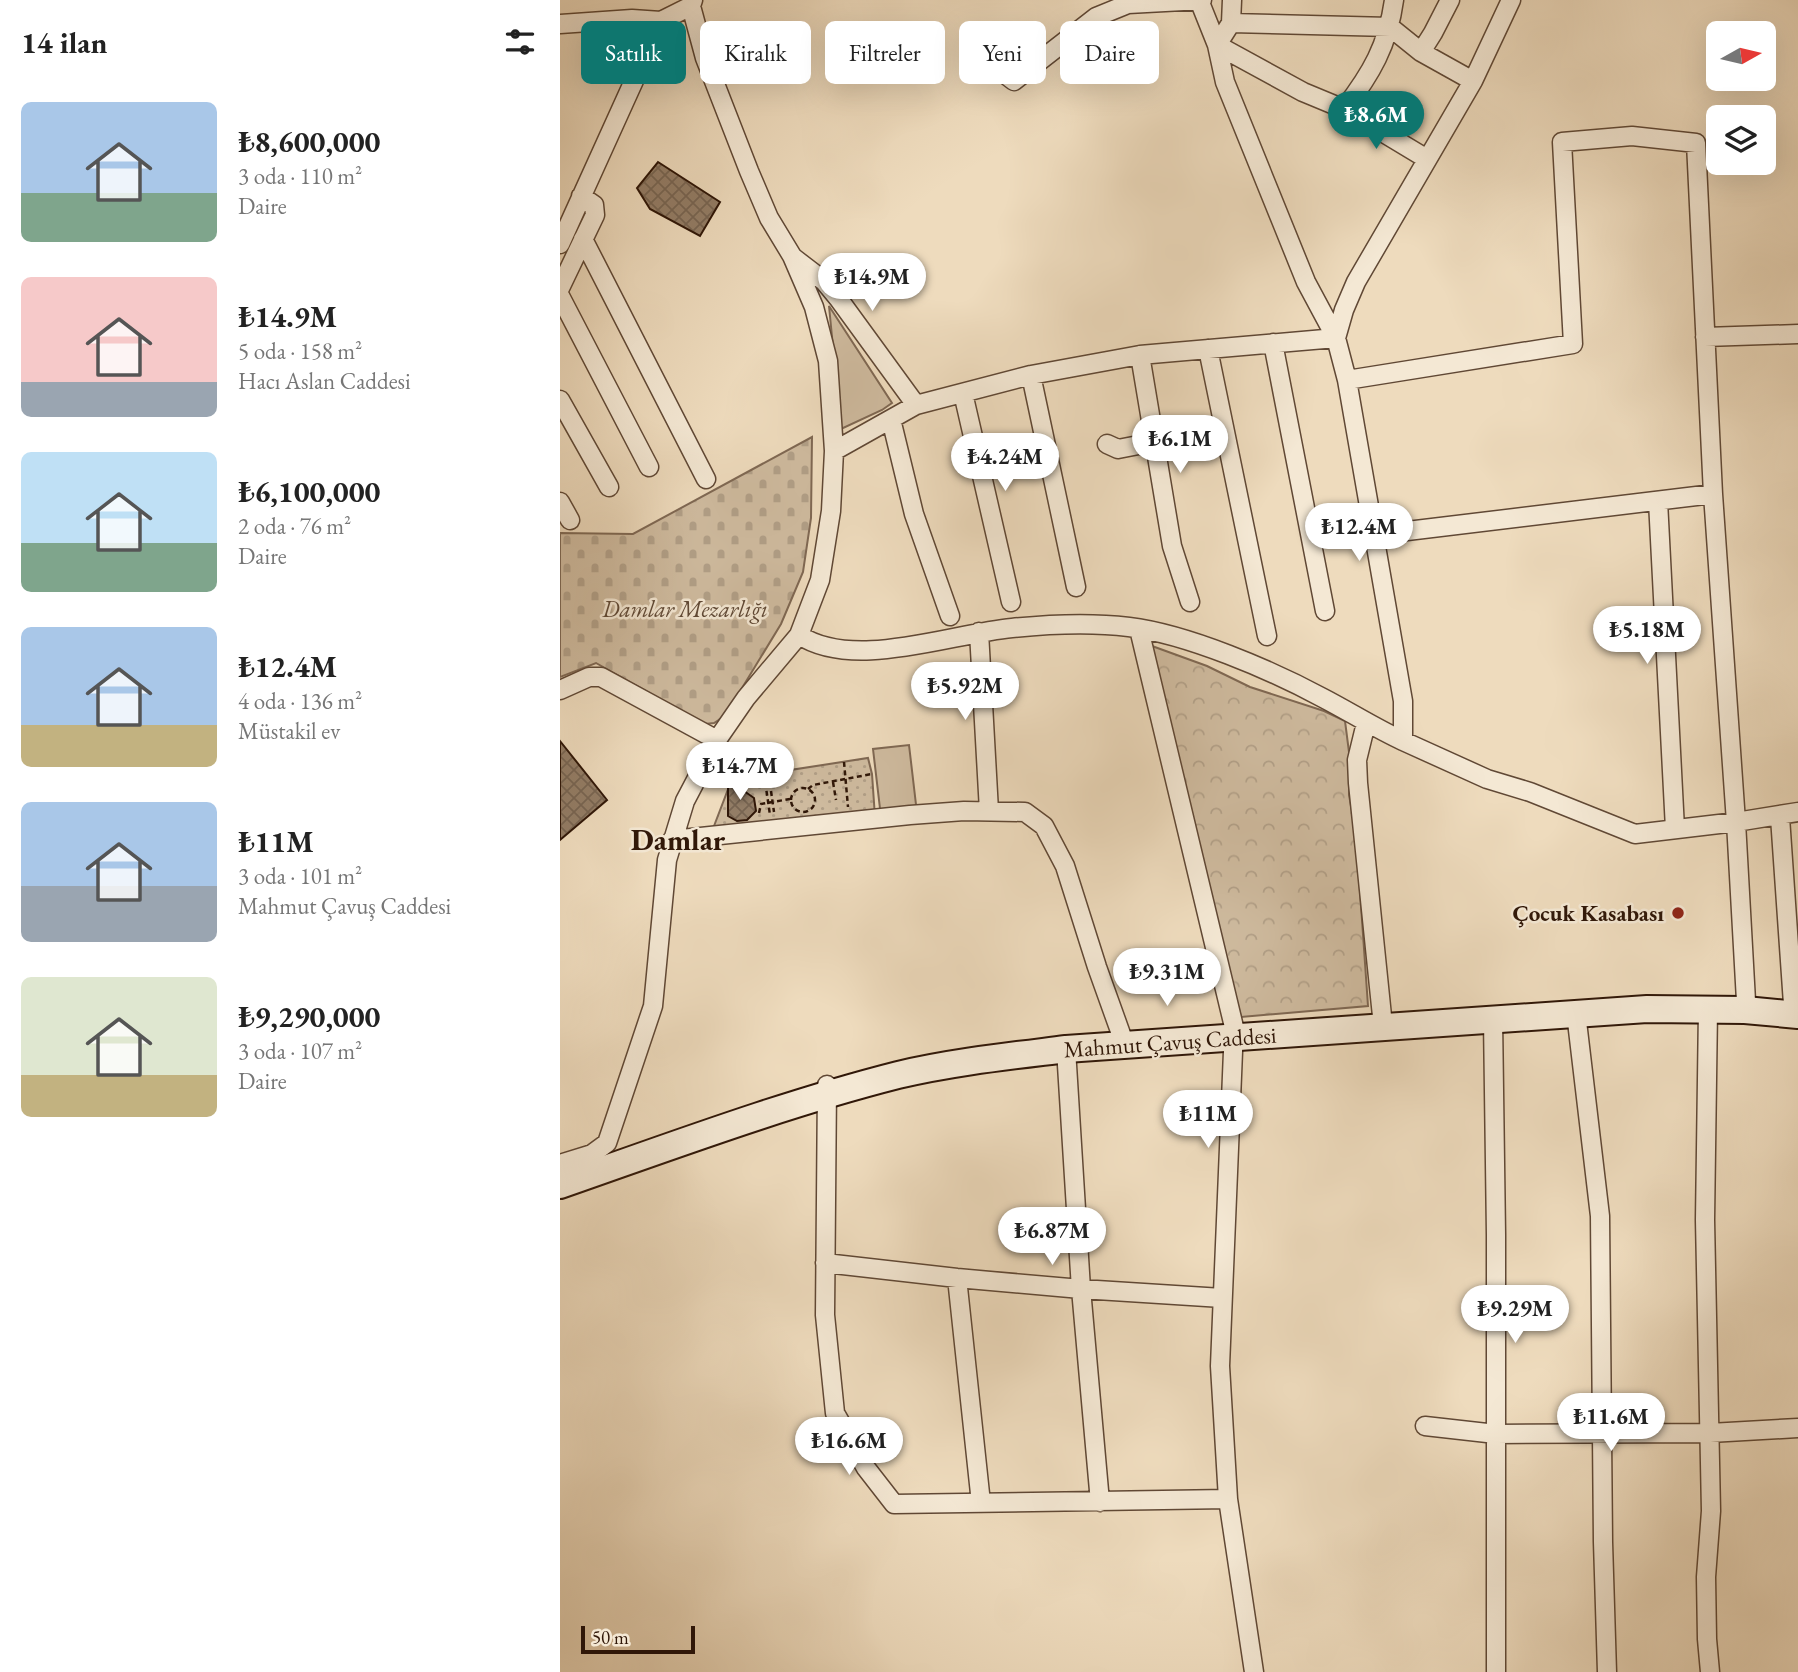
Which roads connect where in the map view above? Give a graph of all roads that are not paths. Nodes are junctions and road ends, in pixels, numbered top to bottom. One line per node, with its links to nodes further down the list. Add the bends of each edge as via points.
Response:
1 (1200, 0): 7 (street); 14 (street)
2 (1232, 0): 11 (street)
3 (1394, 0): 13 (street)
4 (1450, 0): 15 (street)
5 (1511, 0): 17 (street)
6 (692, 3): 9 (street); 24 (street, via 705,58 748,171)
7 (1096, 8): 16 (street)
8 (603, 21): 9 (street)
9 (661, 21)
10 (581, 23): 12 (street)
11 (1231, 23): 13 (street); 14 (street)
12 (560, 24)
13 (1390, 27): 15 (street); 19 (street, via 1368,78)
14 (1217, 45): 19 (street); 29 (street, via 1225,82 1290,245)
15 (1420, 52): 17 (street)
16 (1046, 53)
17 (1473, 81): 20 (street)
18 (632, 84): 21 (street)
19 (1344, 109): 20 (street)
20 (1427, 159): 29 (street, via 1356,282)
21 (581, 197): 22 (street, via 594,205 595,215); 23 (street)
22 (583, 239): 25 (street); 43 (street)
23 (560, 244)
24 (792, 256): 37 (street, via 824,281); 41 (street, via 814,307 828,361)
25 (560, 288)
26 (560, 296): 42 (street)
27 (1798, 334): 28 (street)
28 (1705, 337): 34 (street, via 1696,143 1632,136 1562,142 1573,344); 45 (street)
29 (1336, 338): 30 (street); 34 (street)
30 (1273, 343): 31 (street); 53 (street)
31 (1208, 349): 32 (street); 58 (street)
32 (1140, 355): 33 (street); 39 (street)
33 (1031, 375): 35 (street); 50 (street)
34 (1347, 380): 49 (street)
35 (963, 393): 37 (street); 51 (street)
36 (560, 400): 44 (street)
37 (916, 405): 38 (street)
38 (891, 419): 41 (street); 54 (street, via 914,514)
39 (1154, 442): 40 (street, via 1118,449); 52 (street, via 1172,546)
40 (1107, 444)
41 (834, 451): 57 (street, via 820,580)
42 (649, 467)
43 (706, 479)
44 (609, 487)
45 (1713, 494): 46 (street); 66 (street)
46 (1658, 501): 49 (street); 67 (street)
47 (560, 502): 48 (street)
48 (570, 520)
49 (1374, 535): 62 (street, via 1403,701)
50 (1076, 587)
51 (1011, 602)
52 (1190, 602)
53 (1325, 611)
54 (950, 616)
55 (1139, 629): 56 (street, via 1069,622); 60 (street, via 1251,664); 75 (street)
56 (979, 632): 57 (street, via 879,651 843,651); 63 (street)
57 (799, 635): 61 (street)
58 (1267, 636)
59 (560, 690): 61 (street, via 589,677 601,677)
60 (1366, 723): 62 (street); 73 (street, via 1357,772)
61 (718, 740): 68 (street, via 685,801)
62 (1403, 741): 67 (street, via 1487,779 1636,834)
63 (989, 811): 68 (street, via 773,822 743,831); 76 (street, via 1026,812 1044,826 1065,866)
64 (1798, 812): 65 (street)
65 (1780, 817): 66 (street); 70 (street)
66 (1736, 822): 67 (street); 69 (street)
67 (1675, 829)
68 (672, 840): 79 (street, via 653,1006)
69 (1746, 1001): 70 (main road); 73 (main road, via 1621,1002)
70 (1796, 1008): 71 (main road, Mahmut Çavuş Caddesi)
71 (1708, 1009): 72 (main road, Mahmut Çavuş Caddesi); 89 (street, via 1704,1220)
72 (1576, 1013): 74 (main road, Mahmut Çavuş Caddesi); 91 (street, via 1600,1216)
73 (1382, 1016): 75 (main road)
74 (1493, 1019): 75 (main road, Mahmut Çavuş Caddesi); 90 (street)
75 (1234, 1032): 76 (main road); 77 (main road, Mahmut Çavuş Caddesi); 86 (street)
76 (1121, 1034): 78 (main road, via 1074,1036 926,1058)
77 (1066, 1049): 78 (main road, Mahmut Çavuş Caddesi, via 929,1069); 85 (street)
78 (828, 1090): 79 (main road); 82 (main road, Mahmut Çavuş Caddesi); 83 (street)
79 (611, 1149): 80 (street); 81 (main road)
80 (560, 1164)
81 (560, 1172)
82 (560, 1185)
83 (825, 1263): 84 (street); 94 (street, via 835,1413 866,1468 894,1504)
84 (957, 1278): 85 (street); 94 (street)
85 (1081, 1289): 86 (street); 93 (street)
86 (1222, 1298): 92 (street, via 1220,1366)
87 (1425, 1426): 90 (street)
88 (1798, 1428): 89 (street)
89 (1710, 1433): 91 (street); 98 (street, via 1712,1511 1706,1590)
90 (1496, 1434): 91 (street); 96 (street)
91 (1603, 1434): 97 (street)
92 (1228, 1499): 93 (street); 95 (street)
93 (1100, 1502): 94 (street)
94 (981, 1503)
95 (1254, 1672)
96 (1496, 1672)
97 (1607, 1672)
98 (1710, 1672)

